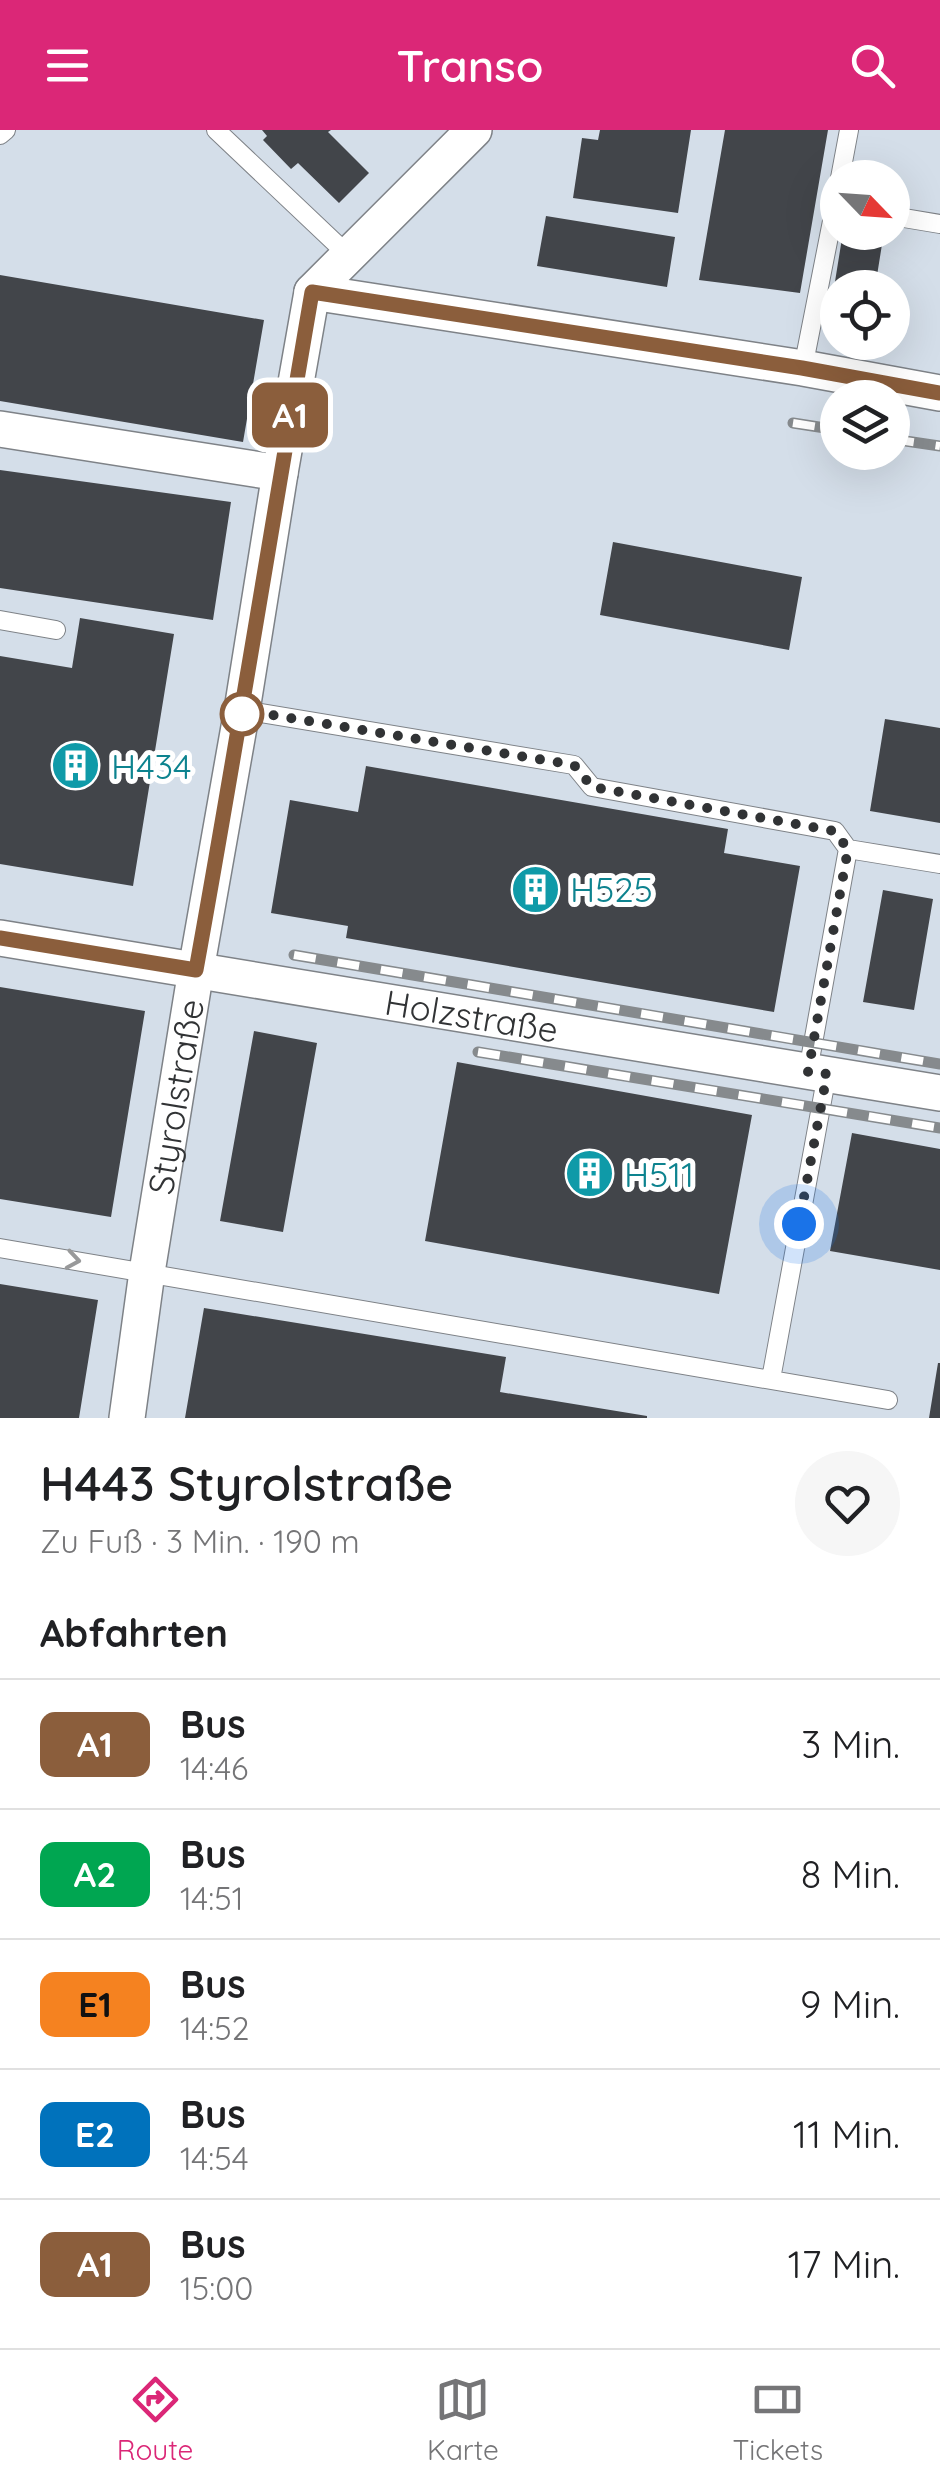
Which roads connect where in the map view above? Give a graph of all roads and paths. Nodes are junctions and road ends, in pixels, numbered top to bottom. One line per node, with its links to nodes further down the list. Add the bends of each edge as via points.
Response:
1 (216, 130): 8 (lane)
2 (474, 130): 8 (street)
3 (849, 130): 4 (lane)
4 (843, 160)
5 (910, 219): 6 (lane)
6 (940, 224)
7 (826, 250): 10 (lane)
8 (348, 255): 9 (street)
9 (312, 292): 10 (street); 13 (street, Styrolstraße)
10 (802, 368): 11 (street)
11 (940, 393)
12 (0, 429): 13 (street)
13 (280, 473): 16 (street, Styrolstraße)
14 (0, 620): 15 (lane)
15 (56, 630)
16 (242, 710): 17 (lane, via 574,765 592,787 834,831); 20 (street, Styrolstraße)
17 (848, 849): 18 (lane); 21 (lane)
18 (940, 864)
19 (0, 938): 20 (street, Holzstraße)
20 (196, 970): 21 (street, Holzstraße); 24 (street, Styrolstraße)
21 (818, 1073): 22 (street, Holzstraße); 25 (lane)
22 (940, 1093)
23 (0, 1248): 24 (lane, one-way to 24)
24 (147, 1272): 25 (lane); 27 (street, Styrolstraße)
25 (771, 1379): 26 (lane)
26 (888, 1400)
27 (127, 1418)

